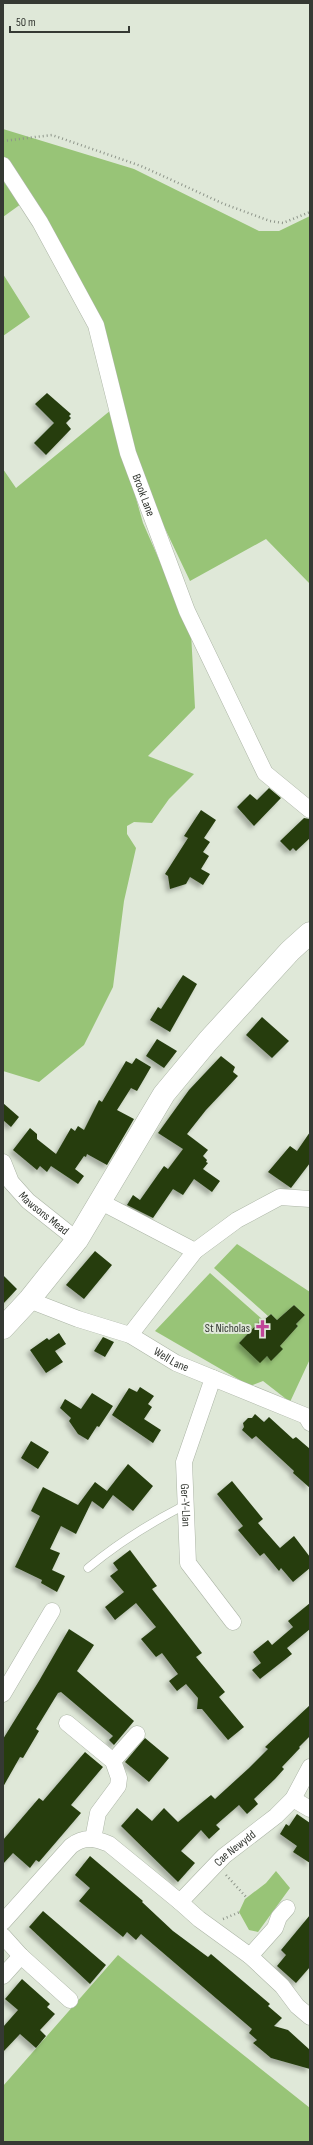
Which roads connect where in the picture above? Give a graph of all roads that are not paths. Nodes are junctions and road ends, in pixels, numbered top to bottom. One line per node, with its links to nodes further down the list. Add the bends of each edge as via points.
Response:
1 (3, 165): 2 (street, Brook Lane, via 40,222 96,326 128,453 187,611 265,773)
2 (310, 810)
3 (310, 933): 6 (main road, via 290,951 208,1041 164,1094)
4 (3, 1162): 7 (street, Mawsons Mead, via 11,1182 28,1200)
5 (310, 1199): 8 (street, via 280,1197 237,1220)
6 (101, 1202): 7 (main road); 8 (street)
7 (77, 1240): 9 (main road)
8 (195, 1251): 11 (street)
9 (29, 1300): 10 (main road); 11 (street, Well Lane)
10 (3, 1328)
11 (130, 1335): 12 (street, Well Lane, via 176,1363)
12 (213, 1378): 13 (street, Well Lane); 14 (street, Ger-Y-Llan, via 184,1462)
13 (309, 1416)
14 (185, 1504): 15 (lane, via 146,1524); 17 (street, Ger-Y-Llan, via 188,1563)
15 (88, 1568)
16 (52, 1612): 18 (street)
17 (233, 1622)
18 (3, 1694)
19 (67, 1723): 21 (street)
20 (137, 1734): 21 (street)
21 (113, 1761): 25 (street, via 119,1778 118,1786 101,1808)
22 (310, 1767): 23 (street, Cae Newydd)
23 (293, 1799): 24 (street); 26 (street, Cae Newydd, via 276,1816 216,1864)
24 (310, 1809)
25 (93, 1839): 26 (street, via 109,1844); 28 (street, via 79,1840 72,1846)
26 (180, 1902): 31 (street)
27 (287, 1908): 31 (street, via 279,1917 275,1928)
28 (3, 1922)
29 (3, 1936): 30 (street)
30 (21, 1956): 32 (street); 33 (street)
31 (250, 1956): 34 (street)
32 (3, 1976)
33 (70, 2000)
34 (310, 2017)

